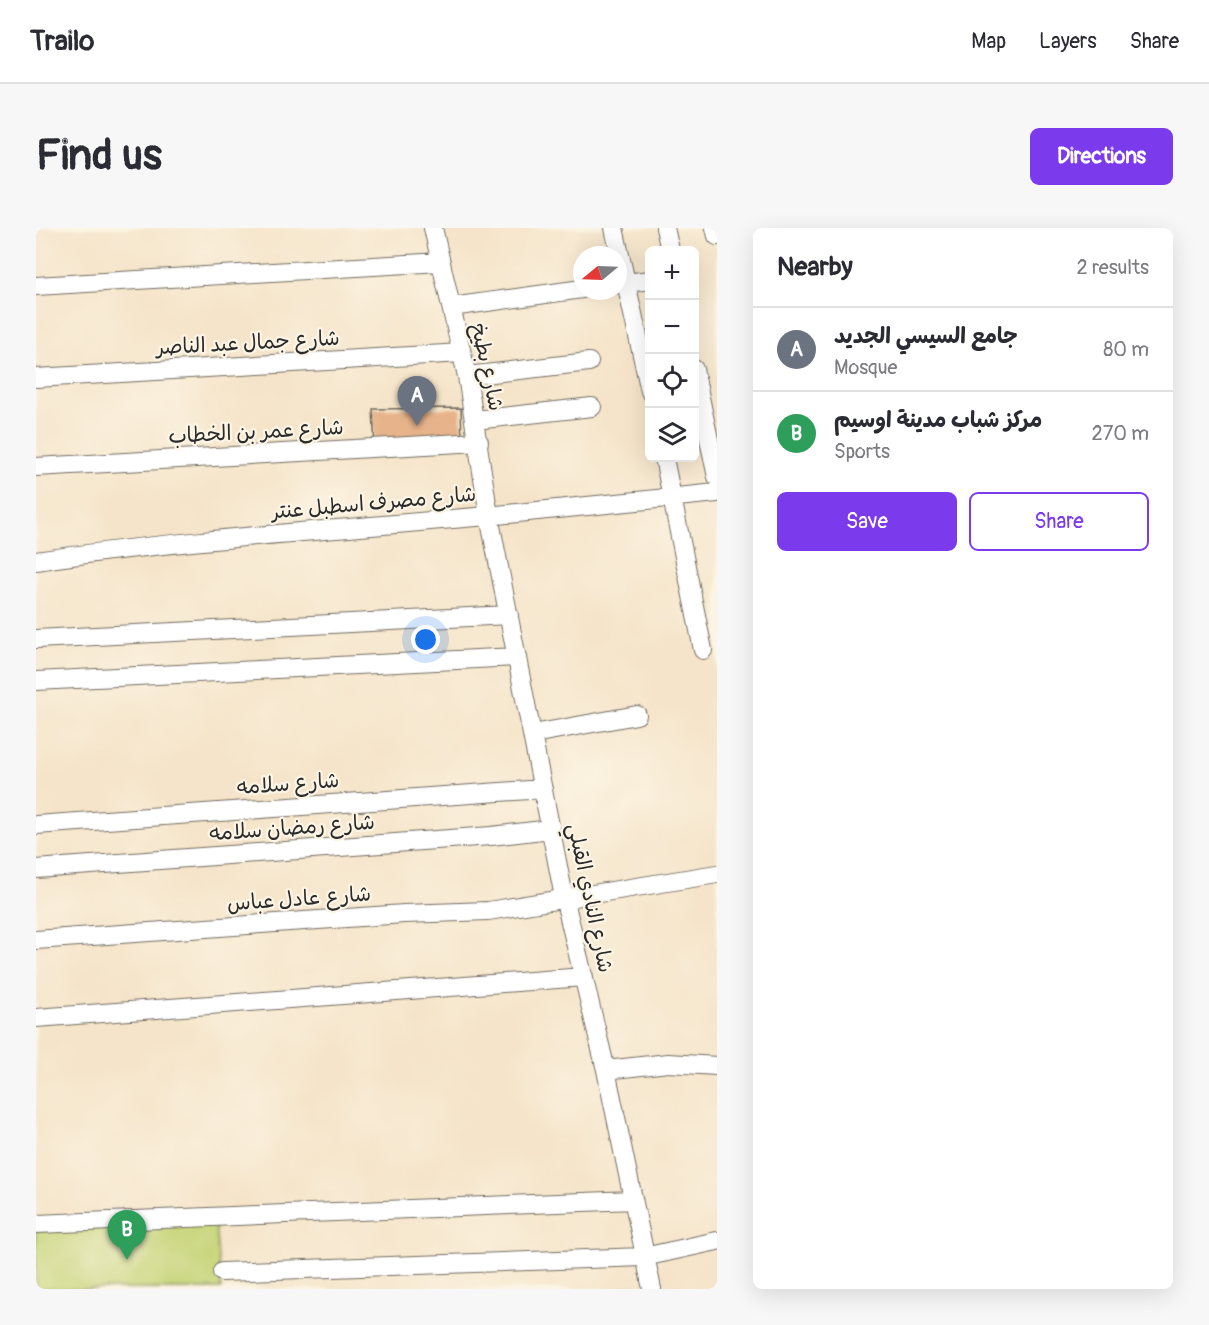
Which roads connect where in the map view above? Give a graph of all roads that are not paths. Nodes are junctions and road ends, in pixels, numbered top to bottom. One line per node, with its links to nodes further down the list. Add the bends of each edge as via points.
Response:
1 (433, 228): 8 (street, شارع بطيخ)
2 (614, 228): 6 (street)
3 (665, 228): 7 (street)
4 (715, 228): 5 (street)
5 (717, 236)
6 (617, 246)
7 (669, 246)
8 (441, 262): 11 (street); 14 (street, شارع بطيخ)
9 (645, 281): 10 (street)
10 (627, 283)
11 (36, 286)
12 (573, 290): 14 (street)
13 (626, 300): 17 (street)
14 (451, 307): 15 (street, شارع بطيخ)
15 (462, 353): 18 (street, شارع بطيخ); 19 (street, شارع جمال عبد الناصر)
16 (589, 362): 18 (street)
17 (645, 373)
18 (467, 376): 22 (street, شارع بطيخ)
19 (36, 378)
20 (699, 392): 26 (street)
21 (592, 407): 22 (street)
22 (475, 420): 23 (street, شارع بطيخ)
23 (478, 442): 25 (street, شارع عمر بن الخطاب); 29 (street, شارع بطيخ)
24 (665, 462): 28 (street)
25 (36, 467)
26 (717, 477)
27 (717, 493): 28 (street, شارع مصرف اسطبل عنتر)
28 (673, 497): 29 (street, شارع مصرف اسطبل عنتر); 33 (street)
29 (489, 516): 30 (street, شارع مصرف اسطبل عنتر, via 211,539); 31 (street, شارع النادي القبلي)
30 (36, 561)
31 (509, 615): 32 (street); 34 (street, شارع النادي القبلي)
32 (36, 639)
33 (703, 650)
34 (517, 657): 35 (street); 37 (street, شارع النادي القبلي)
35 (36, 681)
36 (637, 715): 37 (street)
37 (533, 734): 38 (street, شارع النادي القبلي)
38 (543, 789): 39 (street, شارع سلامه); 40 (street, شارع النادي القبلي)
39 (36, 825)
40 (551, 829): 41 (street, شارع رمضان سلامه); 43 (street, شارع النادي القبلي)
41 (36, 868)
42 (717, 874): 43 (street, شارع عادل عباس)
43 (564, 897): 44 (street, شارع عادل عباس, via 488,911); 45 (street, شارع النادي القبلي)
44 (36, 940)
45 (584, 977): 46 (street); 48 (street, شارع النادي القبلي)
46 (36, 1018)
47 (717, 1066): 48 (street, via 668,1063)
48 (606, 1070): 49 (street, شارع النادي القبلي)
49 (633, 1200): 50 (street); 52 (street, شارع النادي القبلي)
50 (36, 1224)
51 (717, 1241): 52 (street)
52 (644, 1257): 53 (street); 54 (street, شارع النادي القبلي)
53 (222, 1272)
54 (652, 1289)

